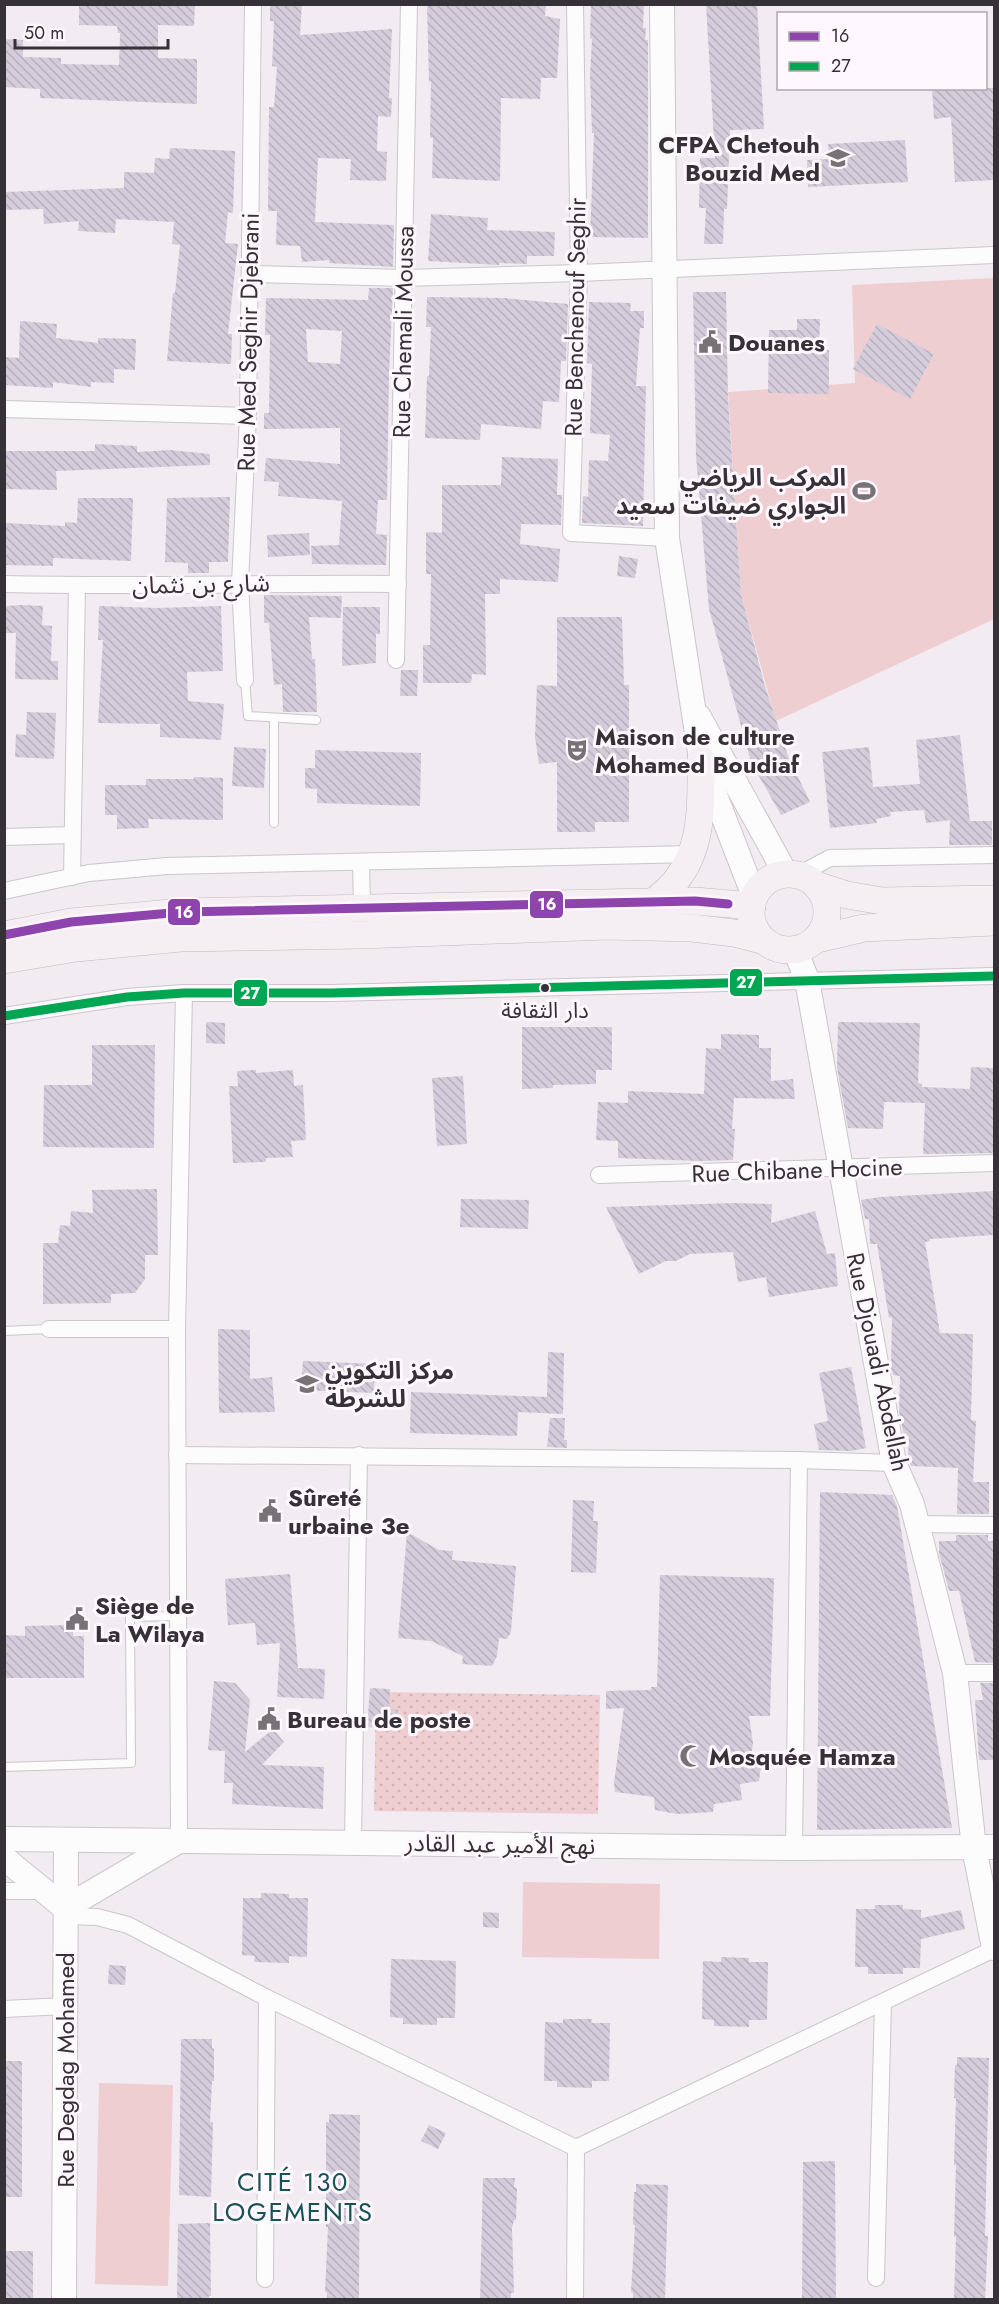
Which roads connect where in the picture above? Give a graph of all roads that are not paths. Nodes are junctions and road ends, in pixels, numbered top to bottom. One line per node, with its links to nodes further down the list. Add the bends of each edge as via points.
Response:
1 (253, 4): 8 (street, Rue Med Seghir Djebrani)
2 (409, 4): 9 (street, Rue Chemali Moussa)
3 (575, 4): 7 (street, Rue Benchenouf Seghir)
4 (662, 4): 6 (main road)
5 (994, 255): 6 (street)
6 (666, 269): 7 (street); 12 (main road)
7 (579, 273): 9 (street); 12 (street, Rue Benchenouf Seghir, via 571,533)
8 (250, 274): 9 (street); 11 (street, Rue Med Seghir Djebrani)
9 (404, 278): 15 (street, Rue Chemali Moussa)
10 (4, 409): 11 (street)
11 (248, 416): 13 (street, Rue Med Seghir Djebrani)
12 (668, 538): 19 (main road)
13 (240, 583): 15 (street, شارع بن نثمان); 16 (street, شارع بن نثمان); 18 (street, Rue Med Seghir Djebrani)
14 (4, 584): 16 (street, شارع بن نثمان)
15 (398, 584): 17 (street, Rue Chemali Moussa)
16 (77, 586): 24 (street)
17 (396, 660)
18 (245, 680): 20 (lane, via 248,716)
19 (695, 710): 22 (main road); 30 (main road)
20 (274, 718): 21 (lane); 23 (lane)
21 (316, 720)
22 (701, 759): 26 (main road, via 700,814); 33 (main road)
23 (274, 823)
24 (72, 835): 25 (street); 29 (street)
25 (4, 837)
26 (692, 854): 28 (street); 34 (main road, via 678,878)
27 (994, 855): 30 (street, via 830,858)
28 (361, 863): 29 (street, via 167,866); 35 (street)
29 (72, 877): 31 (street)
30 (800, 878): 32 (main road, via 848,895 882,901); 33 (main road, via 767,881); 40 (main road, via 823,894 827,906 824,929)
31 (4, 891)
32 (994, 899)
33 (753, 901): 34 (main road); 39 (main road, via 754,925)
34 (653, 902): 35 (main road)
35 (362, 906): 37 (main road, via 182,912 71,922); 38 (main road)
36 (994, 922): 40 (main road, via 864,927)
37 (4, 935)
38 (361, 935): 39 (main road, via 668,926); 41 (main road, via 139,941)
39 (765, 941): 40 (main road, via 774,947)
40 (806, 944): 43 (main road, Rue Djouadi Abdellah)
41 (4, 960)
42 (994, 976): 43 (street)
43 (807, 980): 44 (street, via 332,993); 47 (main road, Rue Djouadi Abdellah)
44 (184, 993): 45 (street, via 127,997); 50 (street)
45 (4, 1016)
46 (994, 1163): 47 (street, Rue Chibane Hocine)
47 (840, 1169): 48 (street, Rue Chibane Hocine); 55 (main road, Rue Djouadi Abdellah)
48 (599, 1175)
49 (49, 1329): 50 (street); 51 (lane)
50 (177, 1329): 52 (street)
51 (4, 1331)
52 (177, 1455): 53 (street); 58 (street)
53 (358, 1455): 54 (street); 65 (street)
54 (799, 1460): 55 (street); 67 (street)
55 (894, 1463): 56 (main road, Rue Djouadi Abdellah)
56 (918, 1524): 57 (street); 59 (main road, Rue Djouadi Abdellah)
57 (994, 1525)
58 (177, 1616): 61 (lane, via 130,1617 131,1763); 64 (street)
59 (955, 1673): 60 (street); 66 (main road, Rue Djouadi Abdellah)
60 (994, 1673)
61 (4, 1767)
62 (4, 1839): 63 (main road, نهج الأمير عبد القادر)
63 (66, 1840): 64 (main road, نهج الأمير عبد القادر); 71 (main road, Rue Degdag Mohamed)
64 (179, 1841): 65 (main road, نهج الأمير عبد القادر); 71 (main road)
65 (352, 1842): 67 (main road, نهج الأمير عبد القادر)
66 (984, 1847): 67 (main road, نهج الأمير عبد القادر); 72 (main road, Rue Djouadi Abdellah)
67 (794, 1848)
68 (4, 1858): 70 (main road)
69 (4, 1891): 70 (street)
70 (47, 1891): 71 (main road)
71 (65, 1912): 73 (street, via 128,1925); 75 (main road, Rue Degdag Mohamed)
72 (994, 1948): 74 (street)
73 (267, 1998): 77 (street); 79 (street)
74 (883, 2002): 77 (street); 78 (street)
75 (65, 2006): 76 (street); 80 (main road, Rue Degdag Mohamed)
76 (4, 2009)
77 (576, 2148): 81 (street)
78 (876, 2278)
79 (265, 2279)
80 (64, 2300)
81 (575, 2300)

